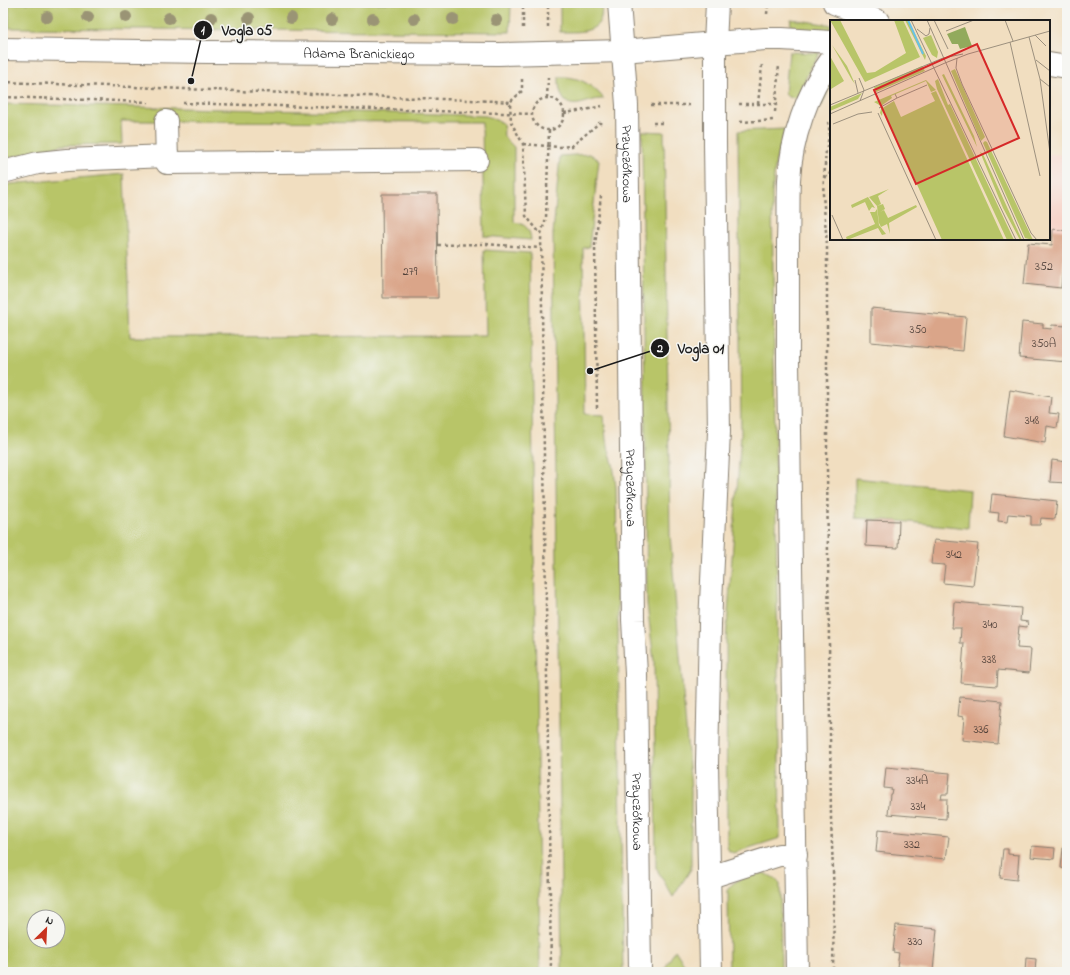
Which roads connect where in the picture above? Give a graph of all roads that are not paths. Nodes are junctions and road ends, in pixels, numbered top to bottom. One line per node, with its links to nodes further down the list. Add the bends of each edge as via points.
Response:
1 (619, 3): 8 (main road, Przyczółkowa)
2 (717, 3): 6 (main road)
3 (834, 3): 4 (main road)
4 (876, 20)
5 (830, 42): 6 (main road, Adama Branickiego, via 776,39)
6 (715, 43): 8 (main road, Adama Branickiego); 17 (main road, via 719,432 712,560 707,764)
7 (3, 49): 8 (main road, Adama Branickiego, via 491,54)
8 (623, 51): 18 (main road, Przyczółkowa, via 627,105)
9 (830, 61): 16 (main road, via 821,73 799,124 789,178 788,348)
10 (1050, 64): 11 (main road)
11 (1067, 67)
12 (166, 121): 13 (main road)
13 (166, 156): 14 (main road, via 167,163); 15 (main road, via 67,160 38,163)
14 (477, 160)
15 (3, 172)
16 (796, 855): 17 (main road, via 779,855); 20 (main road)
17 (710, 877): 19 (main road)
18 (640, 972)
19 (711, 972)
20 (797, 972)

